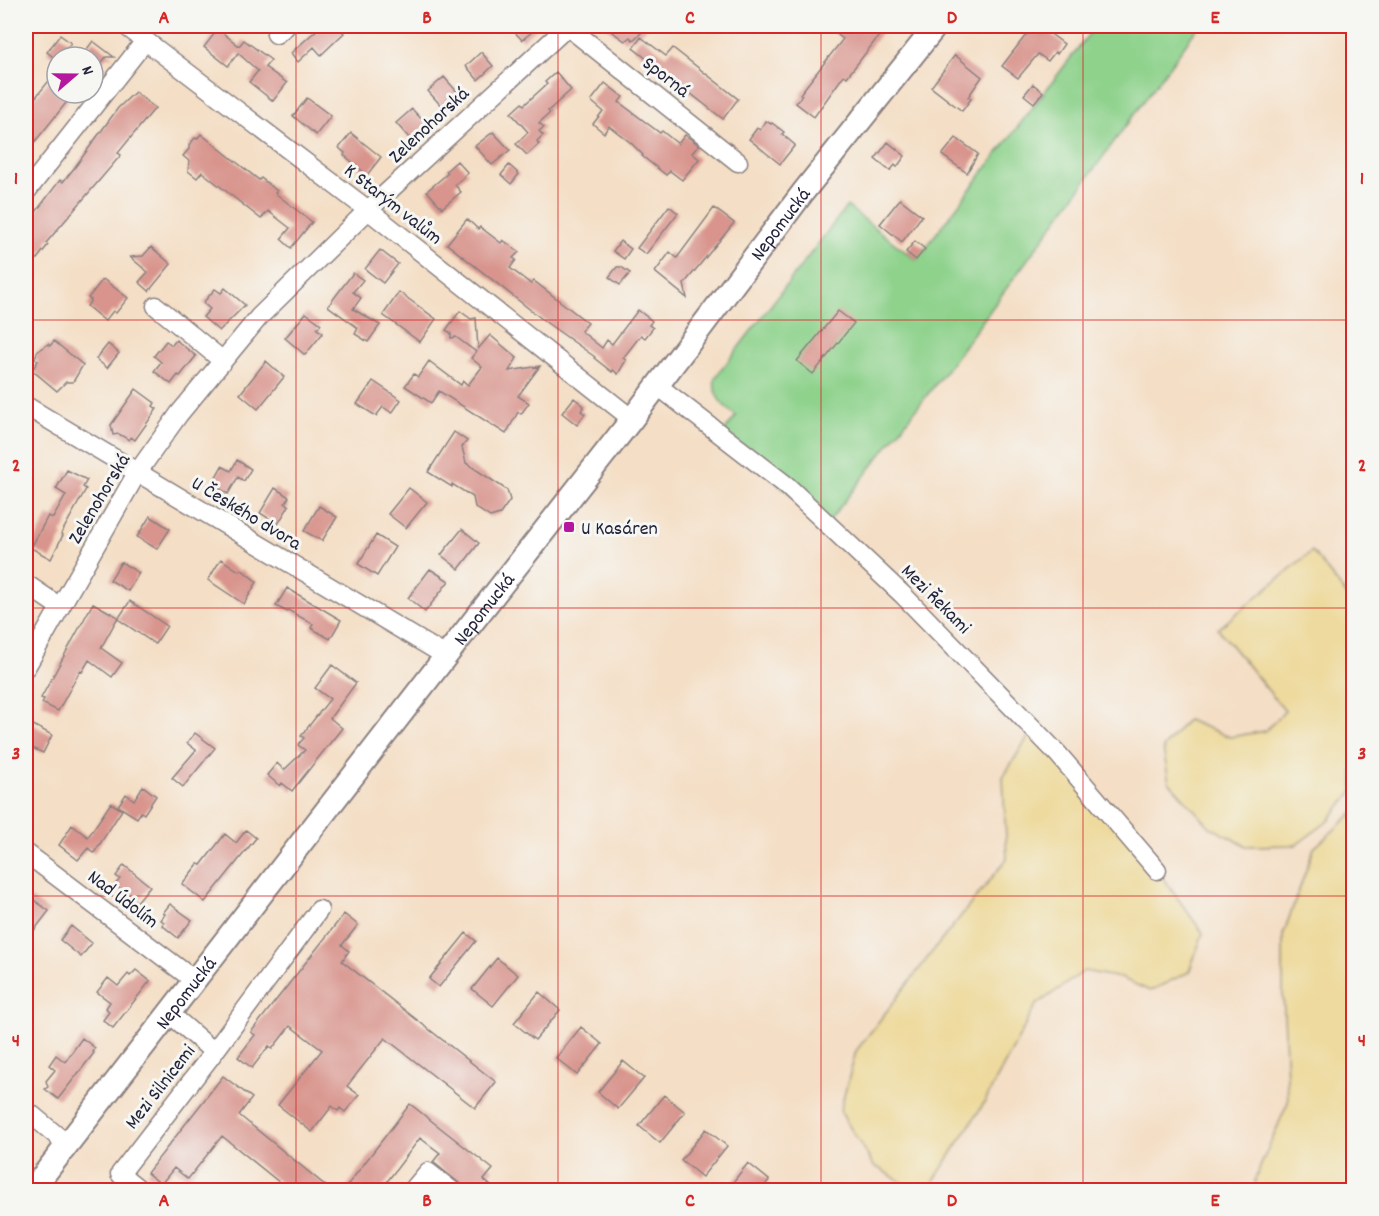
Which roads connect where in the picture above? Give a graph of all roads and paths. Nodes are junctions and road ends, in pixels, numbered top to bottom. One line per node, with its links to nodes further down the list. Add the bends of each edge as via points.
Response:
1 (126, 26): 4 (street, K Starým valům)
2 (568, 26): 5 (street, Sporná); 7 (street, Zelenohorská)
3 (936, 26): 10 (street, Nepomucká, via 804,191)
4 (146, 41): 6 (street); 7 (street, K Starým valům)
5 (738, 162)
6 (26, 192)
7 (368, 210): 9 (street, Zelenohorská, via 259,317); 12 (street, K Starým valům)
8 (156, 306): 9 (street)
9 (223, 361): 13 (street, Zelenohorská, via 178,414)
10 (658, 386): 12 (street, Nepomucká); 19 (street, Mezi Řekami, via 786,485 902,594 1058,754)
11 (26, 406): 13 (street, U Českého dvora)
12 (632, 419): 16 (street, Nepomucká)
13 (137, 472): 15 (street, Zelenohorská); 16 (street, U Českého dvora)
14 (26, 584): 15 (street)
15 (60, 607): 17 (street, Zelenohorská)
16 (446, 656): 21 (street, Nepomucká)
17 (26, 667)
18 (26, 853): 21 (street, Nad Údolím)
19 (1157, 870)
20 (319, 910): 23 (street)
21 (194, 980): 22 (street, Nepomucká)
22 (169, 1013): 23 (street, Mezi Silnicemi); 25 (street, Nepomucká)
23 (214, 1052): 27 (street, Mezi Silnicemi, via 120,1174)
24 (26, 1110): 25 (street)
25 (68, 1145): 26 (street, Nepomucká)
26 (32, 1191)
27 (140, 1191)
28 (413, 1191): 29 (street, via 428,1172)
29 (451, 1191)

